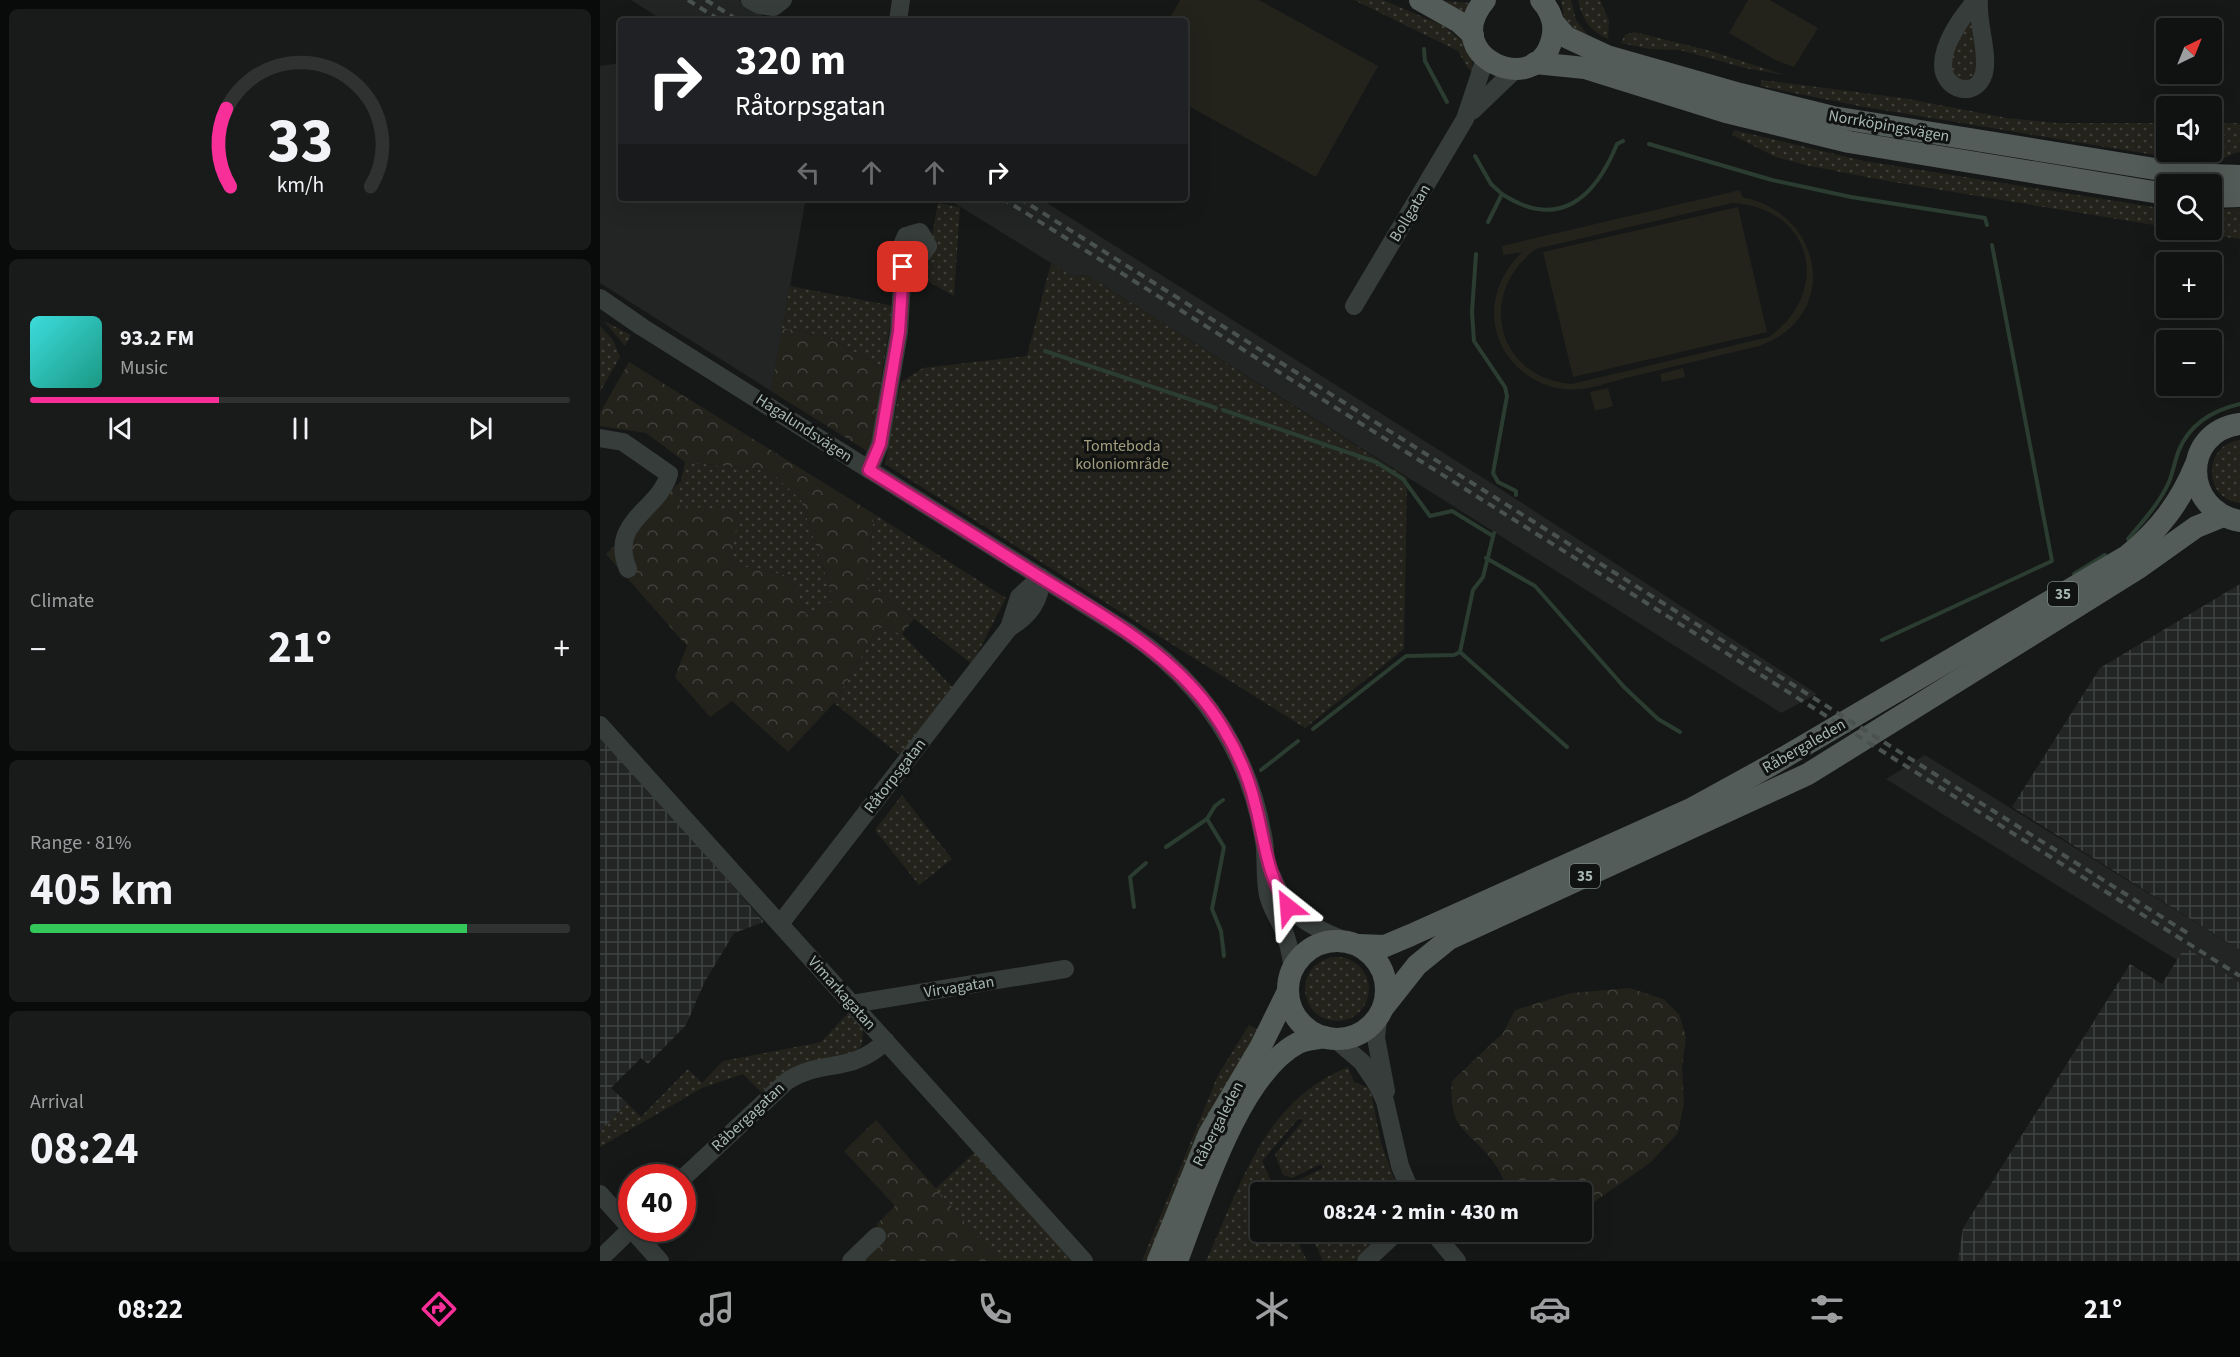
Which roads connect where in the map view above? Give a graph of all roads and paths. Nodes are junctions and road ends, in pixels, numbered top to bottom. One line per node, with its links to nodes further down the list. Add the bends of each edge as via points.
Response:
1 (750, 0): 2 (street, via 774,7)
2 (783, 0)
3 (901, 0): 7 (street)
4 (1420, 0): 8 (main road)
5 (1485, 0): 8 (main road, via 1473,20)
6 (1550, 10): 10 (main road, via 1551,45); 12 (main road, Norrköpingsvägen, via 1566,37 1607,56 1833,117 2186,174)
7 (898, 18)
8 (1473, 34): 9 (main road)
9 (1485, 59): 10 (main road, Norrköpingsvägen, via 1500,67); 11 (street, Bollgatan)
10 (1526, 66): 11 (street, Bollgatan, via 1487,94); 13 (main road, Norrköpingsvägen, via 1585,68 1726,112 1849,142)
11 (1465, 119): 18 (street, Bollgatan)
12 (2240, 176)
13 (2156, 192)
14 (2240, 196): 15 (main road)
15 (2222, 197)
16 (903, 267): 24 (street, via 899,332 880,444)
17 (600, 298): 20 (street, Hagalundsvägen)
18 (1354, 306)
19 (600, 312): 20 (street, Hagalundsvägen)
20 (642, 327): 24 (street, Hagalundsvägen)
21 (2240, 424): 23 (main road, 35, via 2218,430 2208,439)
22 (600, 438): 26 (street, via 613,438 631,446 669,474 666,485 628,530 623,543)
23 (2196, 464): 25 (main road, 35, via 2195,476 2204,500); 31 (main road, Råbergaleden / 35, via 2167,518 2127,556 1771,765 1693,808 1411,935 1385,946)
24 (869, 470): 27 (street, Hagalundsvägen)
25 (2231, 519): 36 (main road, Råbergaleden / 35, via 2196,527 2137,569 1808,774 1449,939 1417,965)
26 (628, 569)
27 (1041, 577): 29 (street, Hagalundsvägen, via 1150,647 1199,694 1240,760 1255,801); 30 (street, Råtorpsgatan, via 1039,596 1032,610 1009,628)
28 (600, 725): 30 (street, Vimarkagatan)
29 (1266, 861): 31 (street, Hagalundsvägen, via 1288,907 1317,928); 33 (street, Hagalundsvägen, via 1269,897 1291,949)
30 (780, 924): 35 (street, Vimarkagatan)
31 (1352, 943): 33 (main road, 35, via 1330,941 1315,946 1302,955); 36 (main road, via 1376,959 1383,971 1386,986)
32 (1065, 969): 35 (street, Virvagatan)
33 (1293, 969): 34 (main road, 35)
34 (1288, 991): 37 (main road, via 1299,1020 1311,1031); 53 (main road, Råbergaleden / 35, via 1209,1134)
35 (852, 1004): 38 (street, Vimarkagatan)
36 (1380, 1012): 37 (main road, 35, via 1359,1034); 39 (street, via 1376,1038)
37 (1330, 1038): 39 (street, via 1370,1073); 54 (main road, Råbergaleden / 35, via 1305,1041 1290,1048 1253,1091 1213,1167)
38 (885, 1041): 40 (street, Råbergagatan, via 859,1061 805,1071 787,1081); 52 (street, Vimarkagatan)
39 (1385, 1101): 41 (street, via 1395,1150)
40 (696, 1166)
41 (1407, 1182)
42 (600, 1194): 43 (street)
43 (618, 1214)
44 (877, 1236): 51 (street)
45 (618, 1242): 49 (street)
46 (643, 1242): 50 (street)
47 (1386, 1242): 55 (street)
48 (1441, 1242): 56 (street)
49 (600, 1259)
50 (660, 1261)
51 (851, 1261)
52 (1084, 1261)
53 (1158, 1261)
54 (1177, 1261)
55 (1366, 1261)
56 (1457, 1261)

